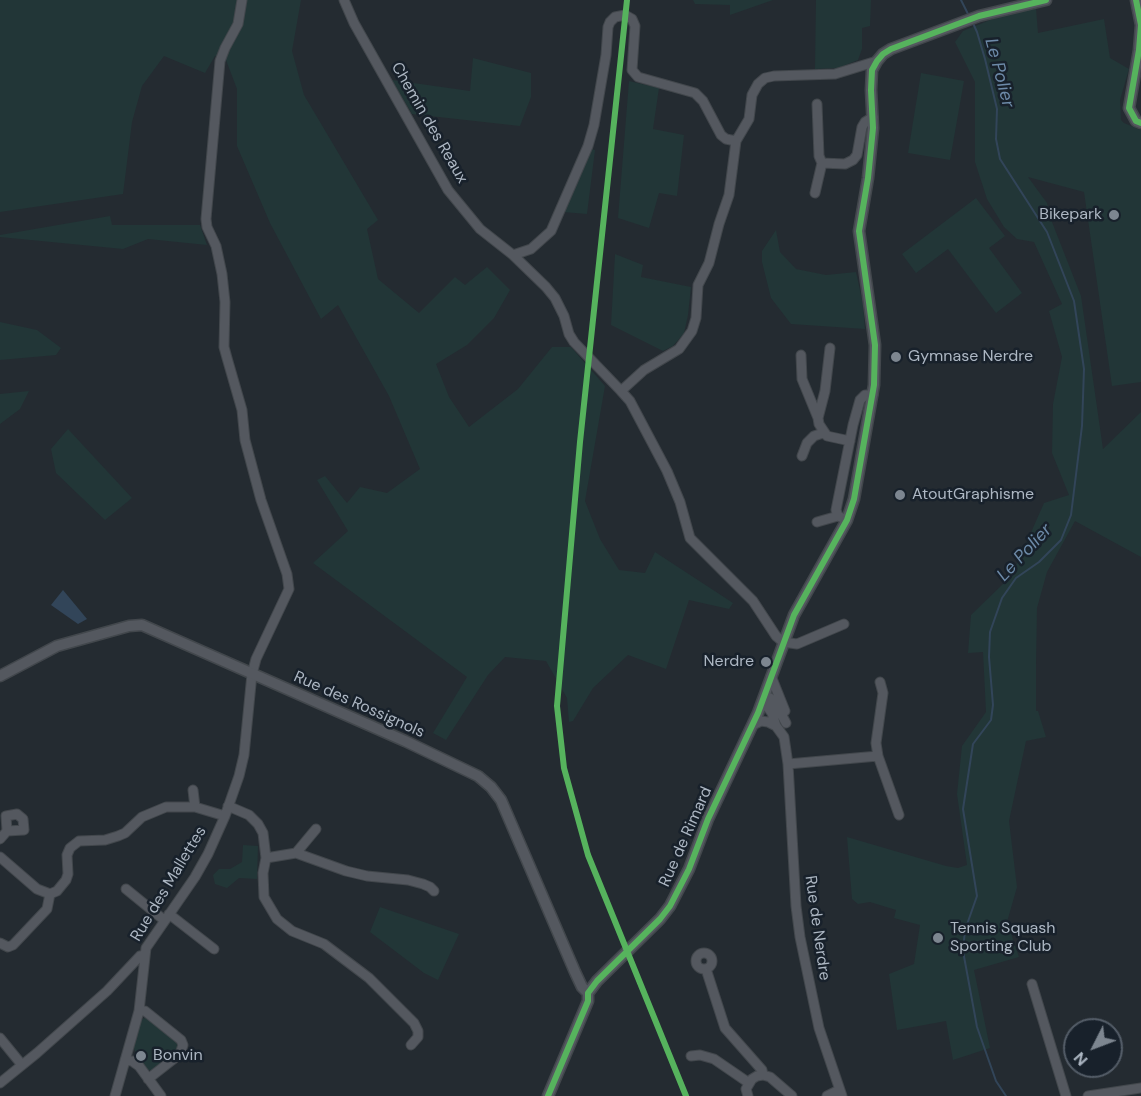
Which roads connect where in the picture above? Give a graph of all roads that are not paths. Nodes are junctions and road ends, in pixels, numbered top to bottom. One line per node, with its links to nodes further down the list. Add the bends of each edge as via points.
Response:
1 (242, 0): 25 (street, Rue des Mallettes, via 237,24 220,61 206,219 222,274 224,347 261,500 289,582 288,595)
2 (344, 0): 12 (street, Chemin des Reaux, via 448,190 480,229)
3 (1046, 0): 5 (street, via 979,16 891,49)
4 (1136, 0): 8 (street, via 1141,26 1129,108)
5 (877, 61): 7 (street, Rue de Rimard, via 872,70); 9 (street, via 835,74 765,78 752,94 751,113)
6 (817, 104): 10 (street)
7 (873, 117): 10 (street, via 862,127 853,160 845,164); 16 (street, Rue de Rimard, via 859,231 875,345)
8 (1141, 123)
9 (736, 141): 12 (street, via 721,135 703,100 695,93 638,77 632,70 635,26 625,15 615,17 608,27 588,146 556,221 531,249); 15 (street, via 729,195 698,285 693,331 679,349 644,370)
10 (822, 163): 11 (street)
11 (815, 193)
12 (513, 255): 15 (street, Chemin des Reaux, via 555,298 574,342)
13 (830, 348): 17 (street)
14 (801, 355): 17 (street, via 802,379)
15 (621, 391): 24 (street, via 667,471 690,538 753,601)
16 (873, 395): 19 (street, via 860,400); 21 (street, Rue de Rimard, via 854,499)
17 (818, 418): 18 (street)
18 (823, 433): 19 (street); 20 (street, via 807,443)
19 (850, 441): 21 (street, via 836,510)
20 (802, 456)
21 (842, 518): 22 (street); 24 (street, Rue de Rimard)
22 (817, 522)
23 (844, 624): 24 (street, via 797,644)
24 (783, 642): 27 (street, Rue de Rimard)
25 (252, 674): 26 (street, Rue des Rossignols, via 142,625 57,646); 35 (street, Rue des Mallettes, via 244,755); 54 (street, Rue des Rossignols, via 405,741 478,776 491,787 501,800 574,972)
26 (0, 676)
27 (771, 676): 29 (street, Rue de Rimard); 30 (street, via 784,707)
28 (879, 682): 32 (street, via 883,693 876,743)
29 (763, 701): 30 (street, Rue de Nerdre); 31 (street, Rue de Rimard)
30 (781, 724): 31 (street, via 761,721); 33 (street, Rue de Nerdre)
31 (753, 725): 54 (street, Rue de Rimard, via 670,906)
32 (878, 756): 33 (street); 38 (street)
33 (788, 764): 66 (street, Rue de Nerdre, via 800,937 819,1028)
34 (193, 790): 36 (street)
35 (228, 806): 37 (street, Rue des Mallettes); 44 (street, via 249,815 258,824)
36 (195, 807): 37 (street); 47 (street, via 166,807 142,817 126,833 105,840 79,841 67,855 66,880)
37 (225, 816): 48 (street, Rue des Mallettes, via 208,854)
38 (899, 816)
39 (316, 829): 42 (street)
40 (7, 831): 41 (street)
41 (0, 839)
42 (296, 854): 44 (street); 46 (street, via 346,871 423,884)
43 (0, 857): 47 (street, via 37,889)
44 (266, 858): 57 (street, via 264,897 277,919 292,931 324,944 369,978 414,1023 418,1037)
45 (126, 890): 48 (street)
46 (434, 891)
47 (50, 894): 49 (street, via 47,909 13,945 8,947)
48 (167, 917): 50 (street); 51 (street, Rue des Mallettes)
49 (0, 942)
50 (214, 949)
51 (145, 955): 55 (street); 60 (street, Rue des Mallettes)
52 (706, 969): 61 (street, via 725,1028)
53 (1032, 984): 73 (street)
54 (588, 993): 69 (street, Rue de Rimard)
55 (138, 1011): 59 (street); 62 (street, via 145,1011 183,1045 180,1054)
56 (0, 1038): 60 (street)
57 (411, 1045)
58 (691, 1056): 64 (street, via 714,1059)
59 (124, 1060): 62 (street, via 139,1066); 67 (street)
60 (22, 1065): 63 (street, Rue des Mallettes)
61 (763, 1076): 64 (street); 71 (street, via 770,1077)
62 (148, 1079): 68 (street)
63 (0, 1083)
64 (749, 1083): 70 (street)
65 (1141, 1088): 74 (street)
66 (841, 1093): 72 (street)
67 (115, 1096)
68 (161, 1096)
69 (548, 1096)
70 (748, 1096)
71 (792, 1096)
72 (827, 1096)
73 (1066, 1096)
74 (1088, 1096)

